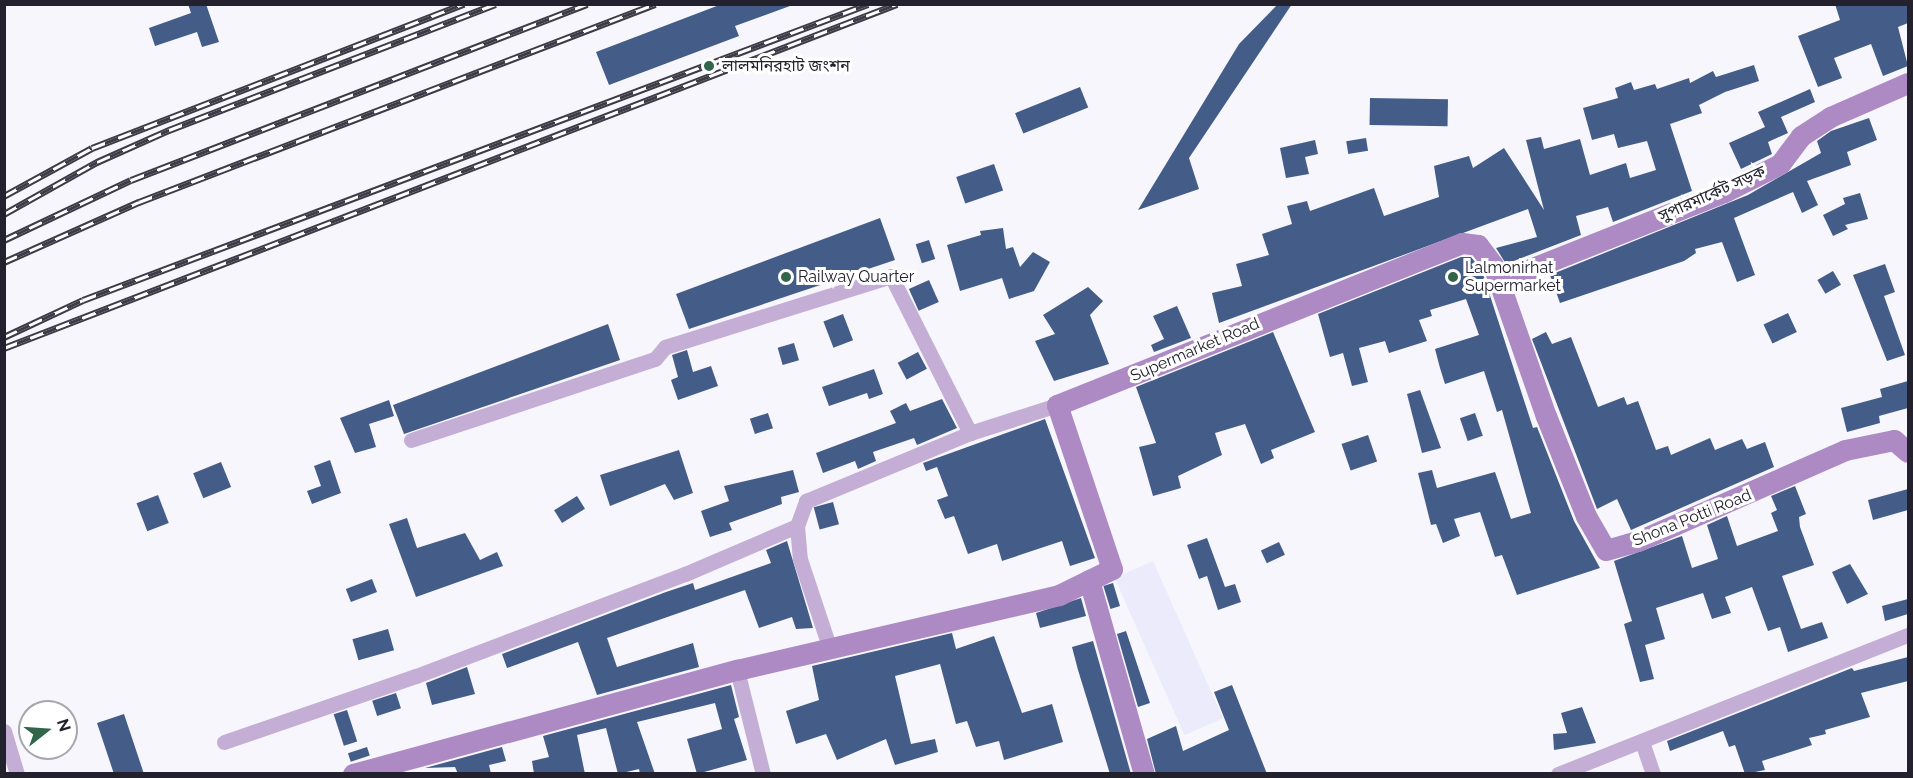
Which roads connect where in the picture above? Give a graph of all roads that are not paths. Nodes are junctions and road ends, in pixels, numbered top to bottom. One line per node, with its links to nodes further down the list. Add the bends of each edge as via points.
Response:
1 (1908, 83): 2 (main road, সুপারমার্কেট সড়ক, via 1830,117 1801,136 1780,164 1724,192)
2 (1500, 281): 3 (main road, Supermarket Road, via 1478,245 1462,243); 6 (main road, Shona Potti Road, via 1546,416 1586,516 1606,550 1638,542 1845,450 1877,440 1894,440)
3 (1057, 405): 4 (street); 8 (main road, via 1112,569)
4 (970, 433): 5 (street, via 891,276 665,347 655,358); 7 (street, via 806,501)
5 (411, 440)
6 (1908, 452)
7 (797, 526): 10 (street, via 800,559); 13 (street, via 460,660)
8 (1089, 580): 10 (main road, via 1059,595); 18 (main road)
9 (1908, 635): 14 (street)
10 (830, 650): 11 (main road)
11 (737, 670): 16 (main road); 17 (street)
12 (4, 731): 15 (street)
13 (224, 742)
14 (1642, 742): 19 (street); 20 (street)
15 (17, 774)
16 (353, 774)
17 (763, 774)
18 (1144, 774)
19 (1558, 774)
20 (1653, 774)

